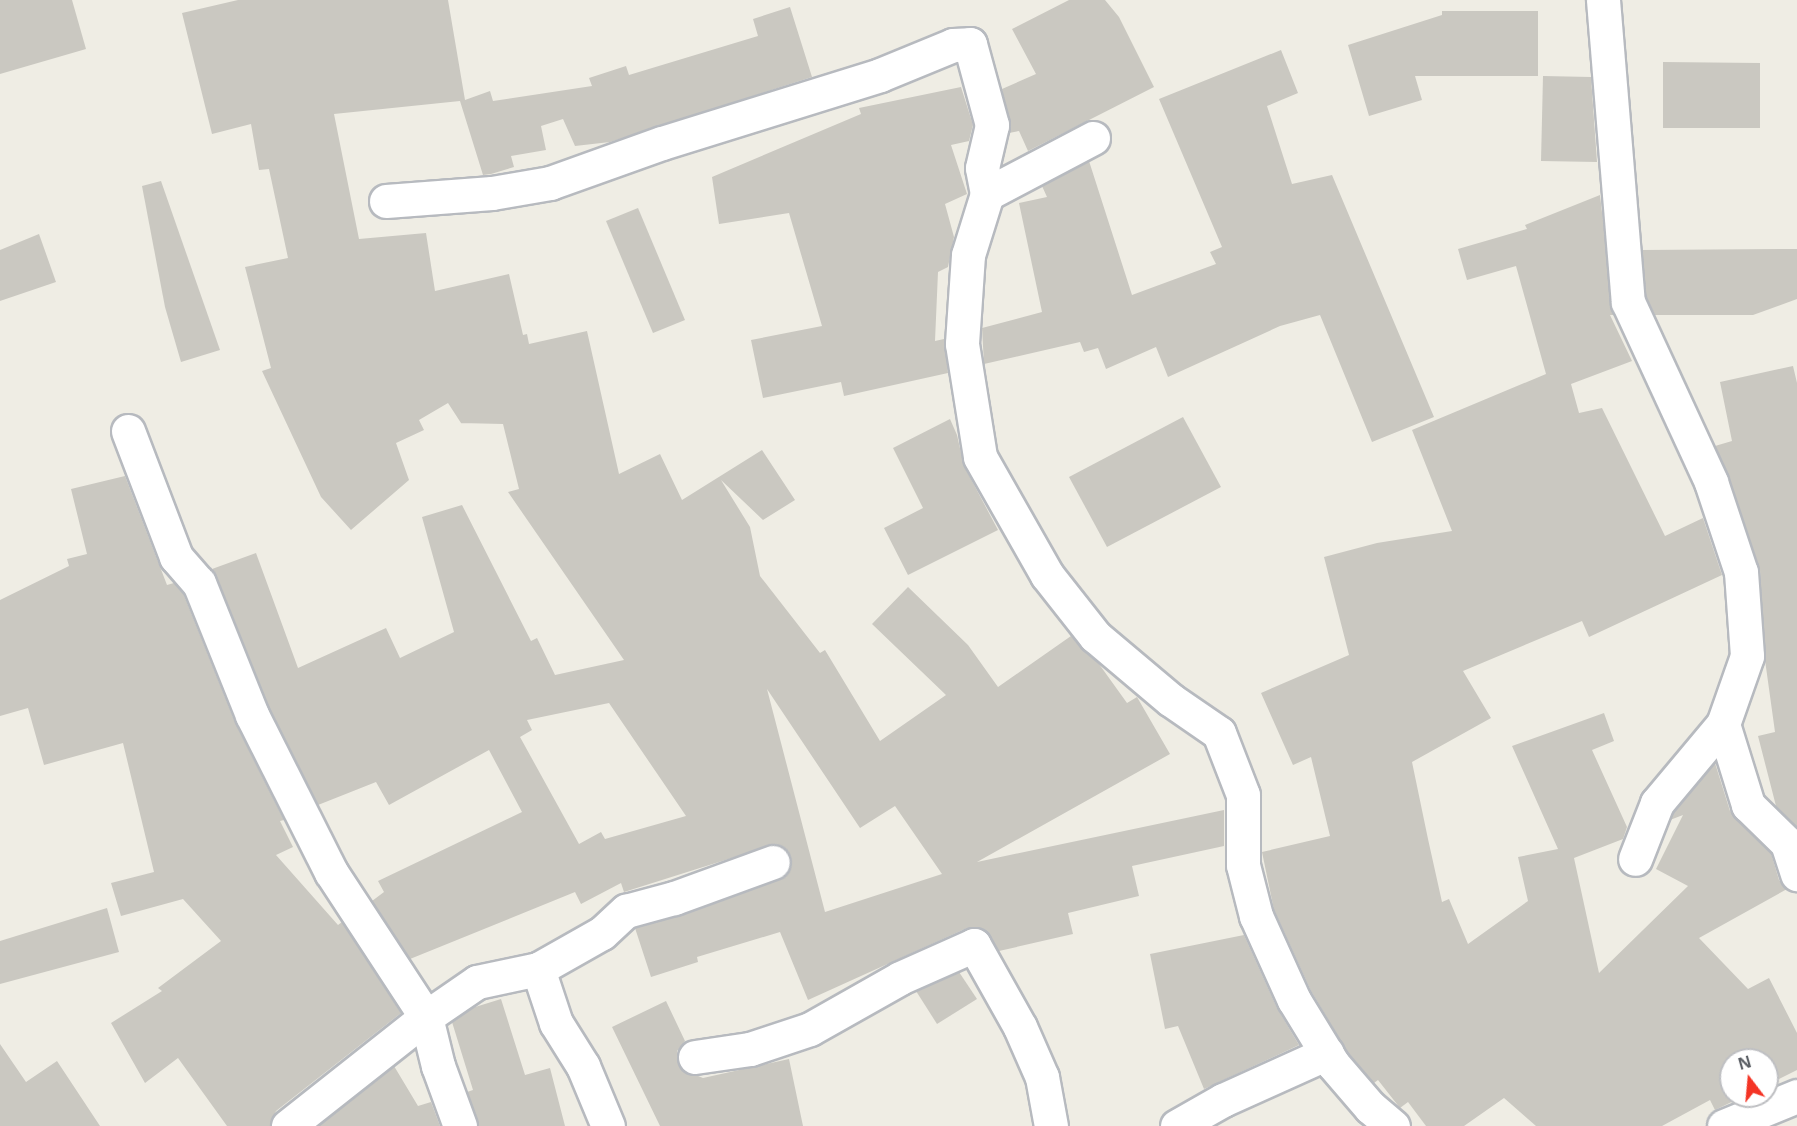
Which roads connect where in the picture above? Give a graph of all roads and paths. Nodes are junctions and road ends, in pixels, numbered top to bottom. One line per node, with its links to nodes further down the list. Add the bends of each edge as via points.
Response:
1 (1604, 0): 6 (street, via 1629,302 1711,482 1741,572 1748,656)
2 (1093, 138): 3 (street)
3 (987, 194): 4 (street, via 982,168 992,125 970,44 953,45 880,75 662,143 550,183 492,193); 12 (street, via 968,255 962,333 980,457 1047,575 1095,636 1171,700 1219,733 1243,795 1243,865 1256,916 1294,1000)
4 (386, 201)
5 (128, 431): 11 (street, via 176,558 199,583 252,715 331,872)
6 (1723, 724): 7 (street, via 1657,803); 9 (street, via 1748,805 1787,843)
7 (1635, 859)
8 (773, 862): 10 (street, via 626,911 602,933)
9 (1797, 874)
10 (538, 969): 11 (street, via 477,982); 17 (street, via 556,1023 583,1066)
11 (426, 1017): 15 (street); 16 (street, via 438,1066)
12 (1327, 1053): 19 (street, via 1223,1100); 20 (street, via 1370,1107)
13 (695, 1057): 18 (street, via 750,1049 810,1029 900,978 974,945 1020,1027 1042,1077)
14 (1797, 1096): 21 (street)
15 (288, 1126)
16 (460, 1126)
17 (608, 1126)
18 (1051, 1126)
19 (1177, 1126)
20 (1393, 1126)
21 (1724, 1126)

